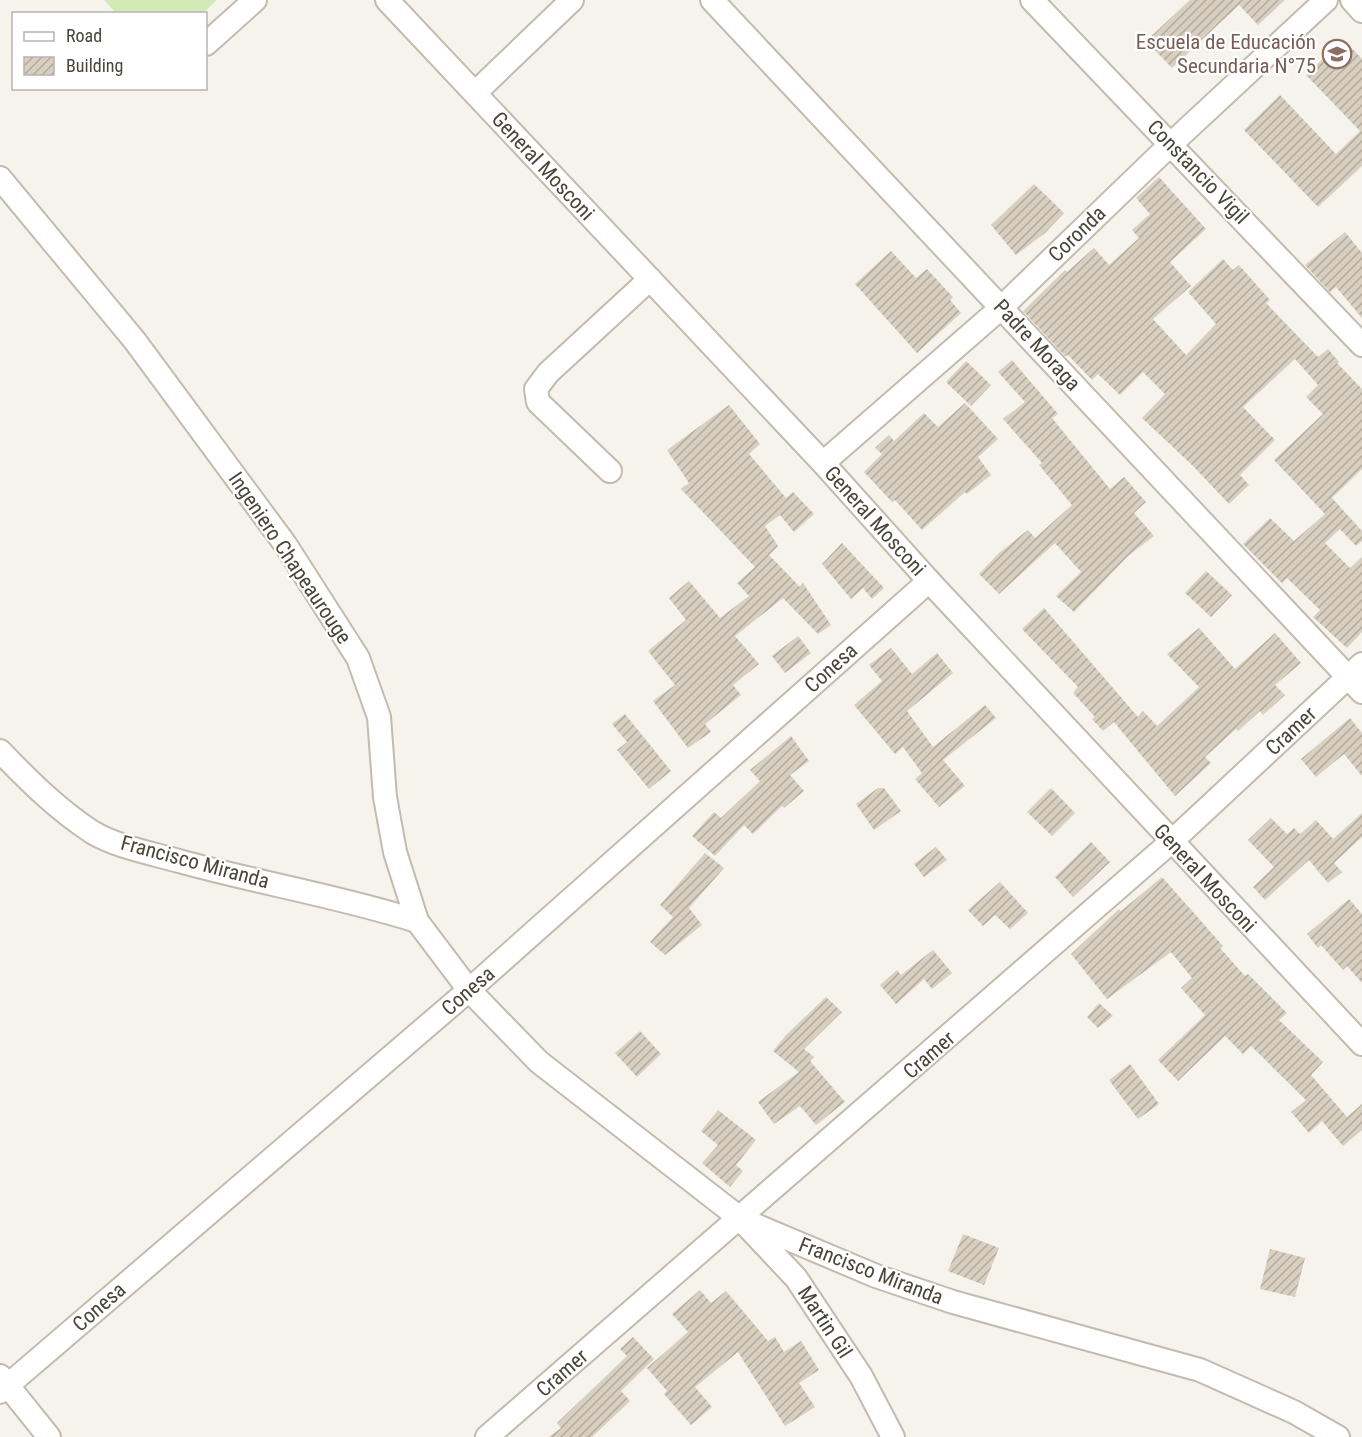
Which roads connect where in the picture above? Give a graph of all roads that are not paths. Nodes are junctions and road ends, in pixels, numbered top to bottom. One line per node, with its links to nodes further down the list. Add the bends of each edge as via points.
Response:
1 (255, 0): 9 (street)
2 (387, 0): 10 (street, General Mosconi)
3 (572, 0): 10 (street)
4 (711, 0): 14 (street, Padre Moraga)
5 (1032, 0): 11 (street, Constancio Vigil)
6 (1326, 0): 11 (street, Coronda)
7 (1352, 0): 8 (street)
8 (1362, 11)
9 (207, 43)
10 (475, 93): 13 (street, General Mosconi)
11 (1171, 144): 14 (street, Coronda); 15 (street, Constancio Vigil)
12 (0, 178): 22 (street, Ingeniero Chapeaurouge, via 135,341 285,544 358,658 379,717 385,796 395,852)
13 (650, 279): 16 (street, General Mosconi); 17 (street, via 548,373 536,389 538,402)
14 (1002, 307): 16 (street, Coronda); 19 (street, Padre Moraga)
15 (1362, 345)
16 (823, 463): 18 (street, General Mosconi)
17 (610, 471)
18 (929, 582): 21 (street, General Mosconi); 23 (street, Conesa)
19 (1357, 678): 21 (street, Cramer)
20 (0, 751): 22 (street, Francisco Miranda, via 52,803 95,833 204,868 371,906)
21 (1171, 842): 24 (street, General Mosconi); 25 (street, Cramer)
22 (417, 921): 23 (street, Ingeniero Chapeaurouge)
23 (470, 990): 25 (street, Francisco Miranda, via 538,1062); 26 (street, Conesa)
24 (1362, 1044)
25 (741, 1219): 28 (street, Cramer); 29 (street, Martin Gil, via 796,1278 861,1376); 30 (street, Francisco Miranda, via 876,1276 953,1302 1200,1370 1294,1412)
26 (2, 1384): 27 (street)
27 (49, 1437)
28 (487, 1437)
29 (893, 1437)
30 (1338, 1437)

